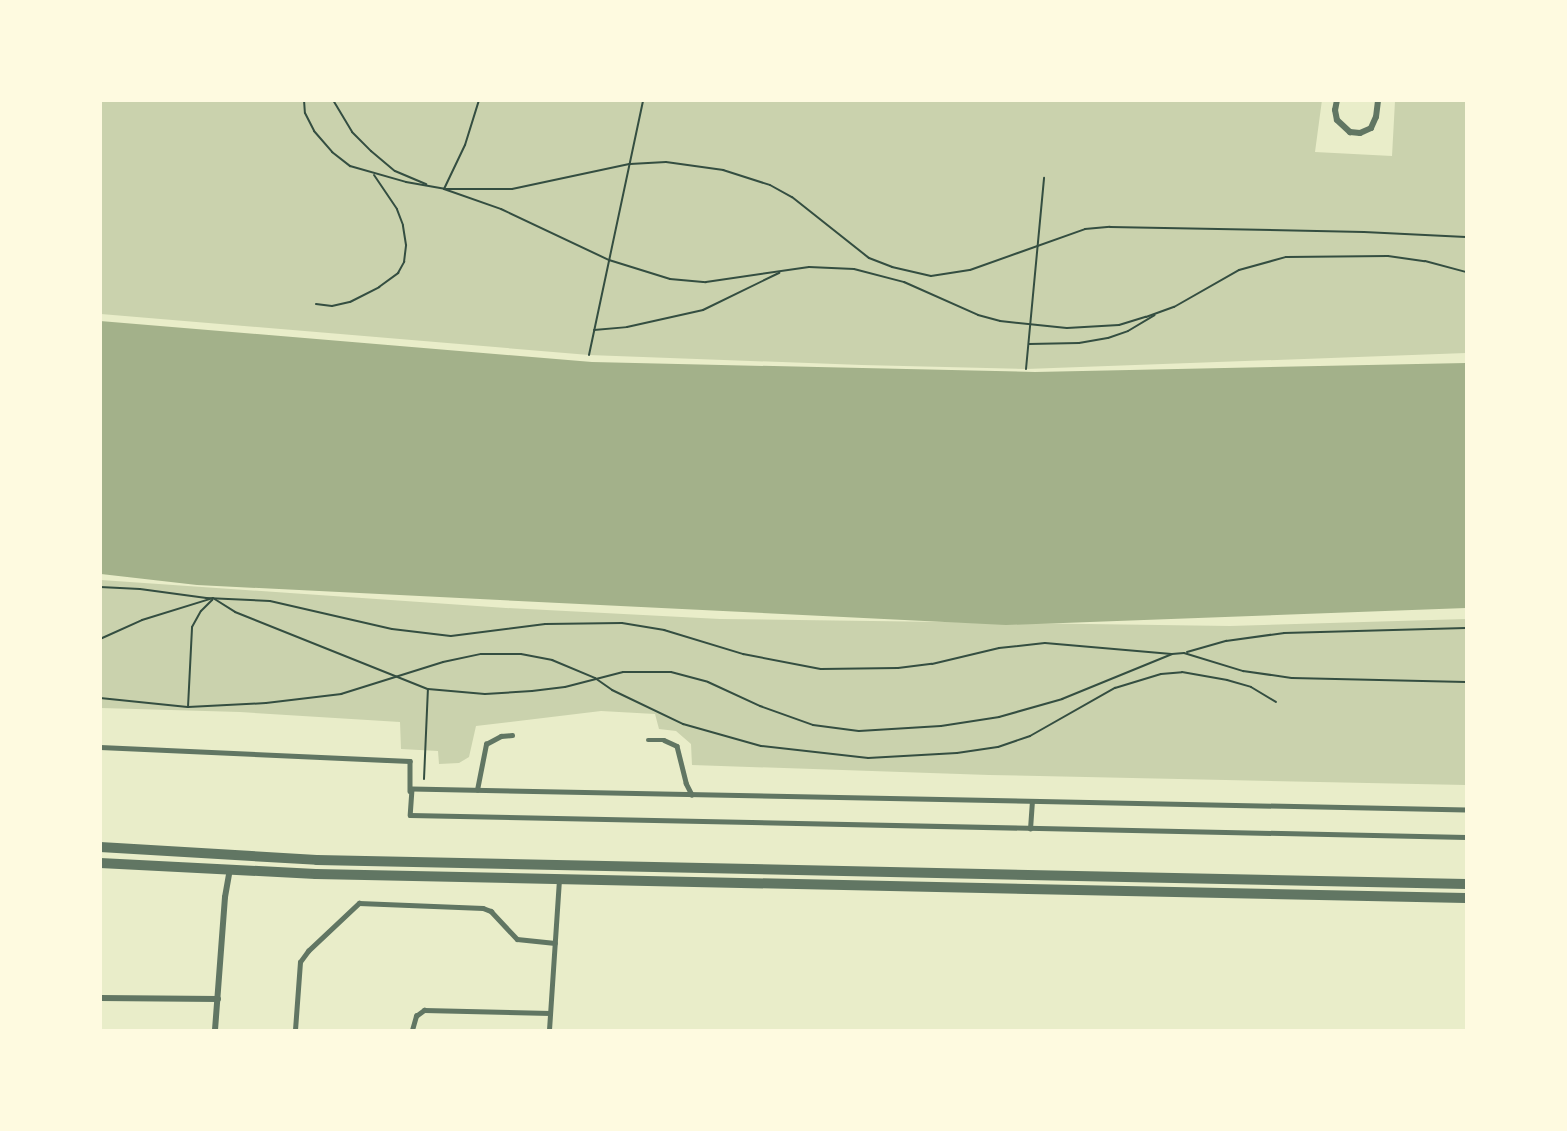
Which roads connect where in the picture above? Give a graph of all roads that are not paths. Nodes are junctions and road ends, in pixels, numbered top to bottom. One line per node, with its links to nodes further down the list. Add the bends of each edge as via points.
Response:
1 (1337, 100): 2 (street, via 1337,120 1350,132 1360,133 1371,128)
2 (1377, 100)
3 (512, 735): 6 (lane, via 486,744)
4 (648, 740): 7 (lane, via 664,740 677,746)
5 (100, 747): 9 (lane, via 410,761)
6 (477, 790): 7 (lane); 9 (lane, via 412,789)
7 (692, 795): 8 (lane)
8 (1032, 802): 10 (lane); 11 (lane)
9 (410, 803): 11 (lane, via 410,815)
10 (1467, 810)
11 (1030, 829): 12 (lane)
12 (1467, 837)
13 (100, 847): 17 (street, via 317,860)
14 (100, 863): 15 (street)
15 (230, 870): 16 (street); 21 (street)
16 (560, 879): 18 (street); 19 (lane)
17 (1467, 884)
18 (1467, 898)
19 (555, 943): 22 (lane); 24 (lane, via 517,939 491,911 483,908 358,903 300,962)
20 (100, 998): 21 (street)
21 (218, 999): 23 (street)
22 (550, 1013): 25 (lane, via 424,1010 416,1016); 26 (lane)
23 (215, 1030)
24 (295, 1030)
25 (412, 1030)
26 (549, 1030)

